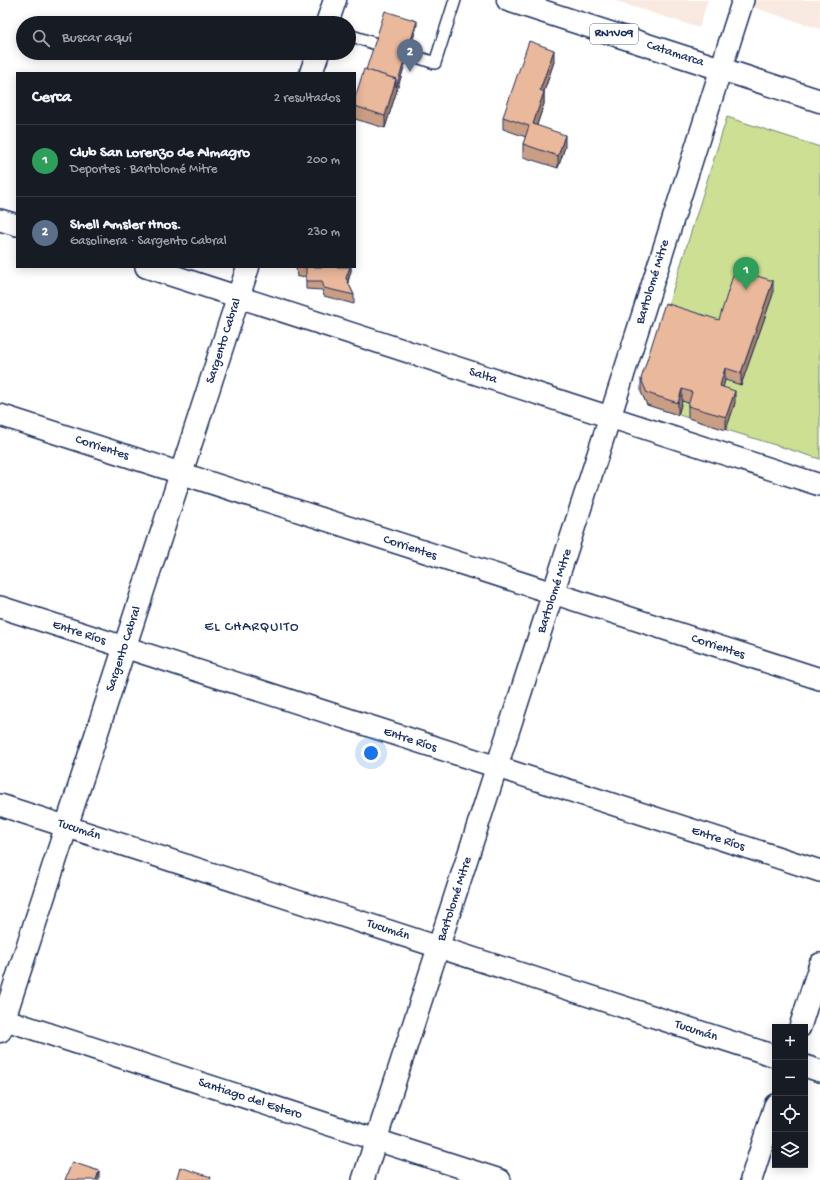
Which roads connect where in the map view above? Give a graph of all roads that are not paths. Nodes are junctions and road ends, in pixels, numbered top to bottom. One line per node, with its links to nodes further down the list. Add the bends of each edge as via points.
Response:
1 (335, 0): 5 (main road)
2 (455, 0): 8 (lane, via 435,63)
3 (508, 0): 10 (main road, Catamarca / RN1V09)
4 (742, 0): 10 (street, Bartolomé Mitre)
5 (329, 16)
6 (356, 37): 7 (lane)
7 (376, 44)
8 (408, 54)
9 (316, 60): 11 (main road)
10 (720, 69): 12 (main road, Catamarca / RN1V09); 19 (street, Bartolomé Mitre)
11 (311, 72)
12 (820, 101)
13 (0, 220): 14 (street)
14 (16, 225)
15 (149, 268): 17 (street, Salta)
16 (248, 268): 17 (main road, Sargento Cabral)
17 (238, 297): 19 (street, Salta); 20 (main road, Sargento Cabral)
18 (0, 415): 20 (street, Corrientes)
19 (610, 417): 21 (street, Salta); 22 (street, Bartolomé Mitre)
20 (181, 474): 22 (street, Corrientes); 24 (main road, Sargento Cabral)
21 (820, 485)
22 (554, 594): 25 (street, Corrientes); 26 (street, Bartolomé Mitre)
23 (0, 608): 24 (street, Entre Ríos)
24 (124, 648): 26 (street, Entre Ríos); 28 (main road, Sargento Cabral)
25 (820, 679)
26 (497, 768): 29 (street, Entre Ríos); 30 (street, Bartolomé Mitre)
27 (0, 805): 28 (street, Tucumán)
28 (66, 826): 30 (street, Tucumán); 32 (main road, Sargento Cabral)
29 (820, 871)
30 (439, 947): 34 (street, Tucumán); 38 (street, Bartolomé Mitre)
31 (820, 964): 33 (street)
32 (1, 1023): 38 (street, Santiago del Estero)
33 (801, 1024)
34 (772, 1055)
35 (808, 1067): 36 (street)
36 (820, 1071)
37 (772, 1114): 41 (street)
38 (376, 1140): 39 (street, Bartolomé Mitre); 40 (street, Santiago del Estero)
39 (364, 1180)
40 (500, 1180)
41 (751, 1180)

